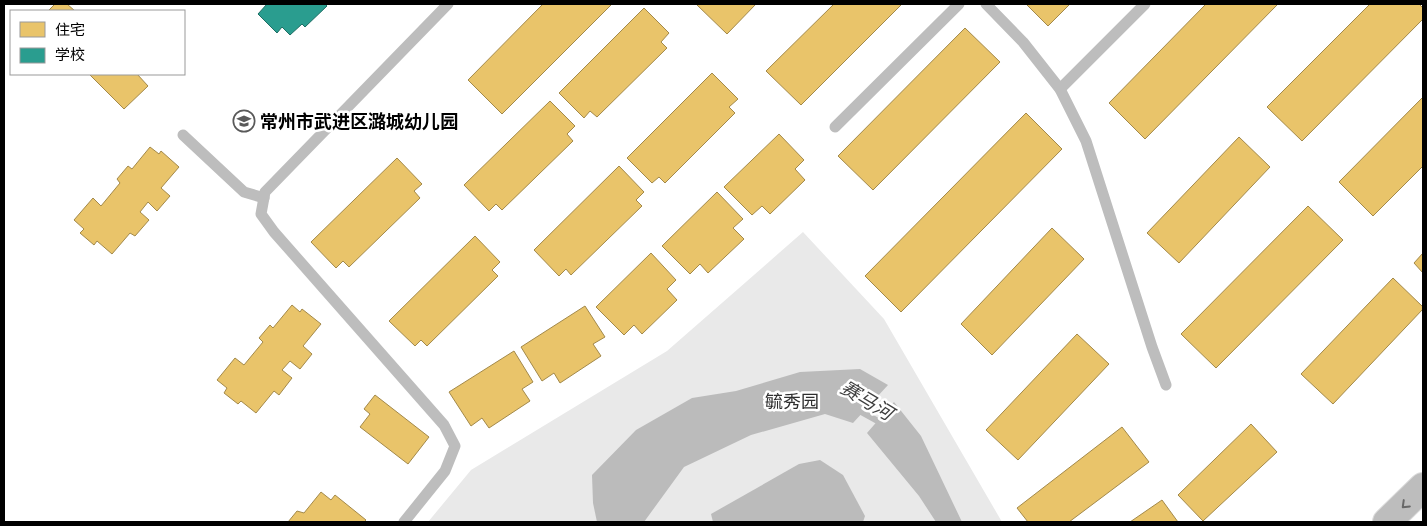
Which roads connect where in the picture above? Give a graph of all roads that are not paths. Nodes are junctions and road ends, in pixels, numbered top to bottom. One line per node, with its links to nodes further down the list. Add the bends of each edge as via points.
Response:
1 (448, 4): 8 (lane, via 265,192)
2 (959, 4): 6 (lane)
3 (986, 4): 5 (lane, via 1023,42)
4 (1145, 4): 5 (lane)
5 (1060, 89): 9 (lane, via 1086,141)
6 (835, 128)
7 (184, 135): 8 (lane, via 244,192)
8 (264, 198): 11 (lane, via 261,214 274,232 444,425 455,446 445,471)
9 (1166, 385)
10 (1423, 487): 12 (main road, one-way to 12)
11 (404, 522)
12 (1387, 522)

